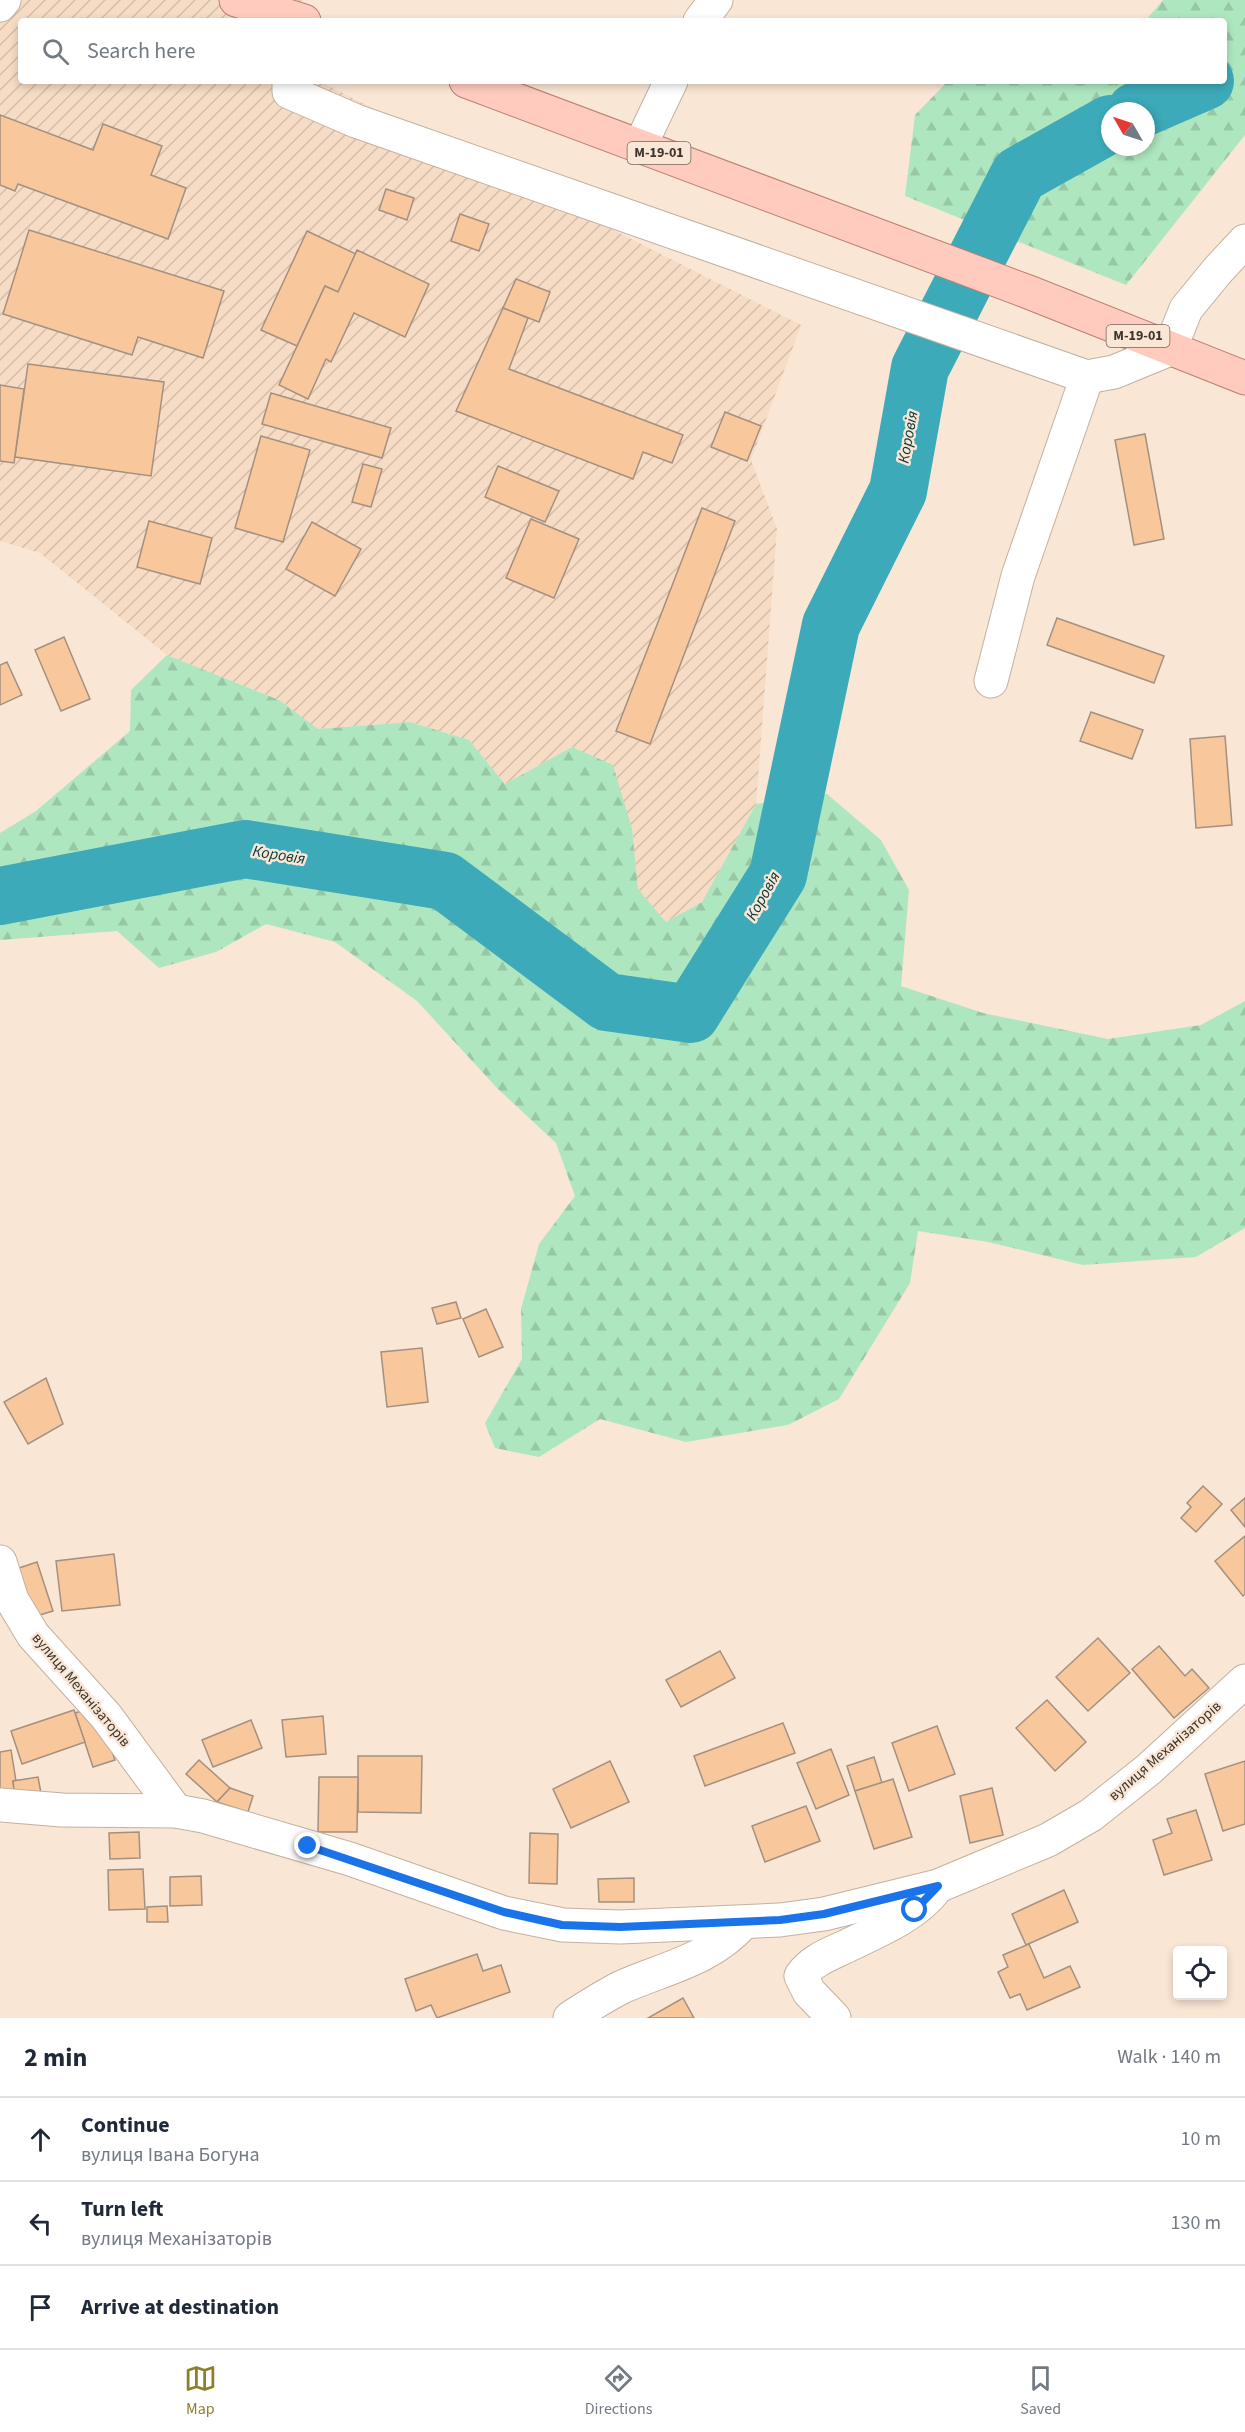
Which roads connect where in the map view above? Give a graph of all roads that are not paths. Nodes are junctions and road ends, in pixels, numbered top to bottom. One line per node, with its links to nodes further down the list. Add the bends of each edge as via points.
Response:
1 (4, 0): 4 (street)
2 (236, 0): 5 (main road)
3 (716, 0): 6 (street)
4 (0, 5)
5 (293, 18)
6 (702, 18)
7 (289, 84): 13 (street, via 289,92 356,121)
8 (474, 84): 10 (main road, М-19-01)
9 (670, 84): 10 (street)
10 (640, 146): 12 (main road, М-19-01)
11 (1245, 241): 12 (street, via 1186,309)
12 (1170, 348): 13 (street, via 1114,372); 14 (main road, М-19-01)
13 (1087, 377): 15 (street, via 1018,576)
14 (1245, 378)
15 (991, 681)
16 (0, 1562): 19 (street, вулиця Механізаторів, via 12,1600 33,1635 106,1716)
17 (1245, 1681): 20 (street, вулиця Механізаторів, via 1149,1769 1090,1815 1048,1840)
18 (0, 1805): 19 (street, вулиця Механізаторів)
19 (177, 1811): 21 (street, вулиця Механізаторів, via 308,1846 538,1922 601,1927)
20 (938, 1886): 21 (street, вулиця Механізаторів, via 824,1914); 23 (street, via 915,1910 806,1969 801,1976 803,1984)
21 (743, 1923): 22 (street, via 707,1953 623,1987)
22 (570, 2018)
23 (834, 2018)

